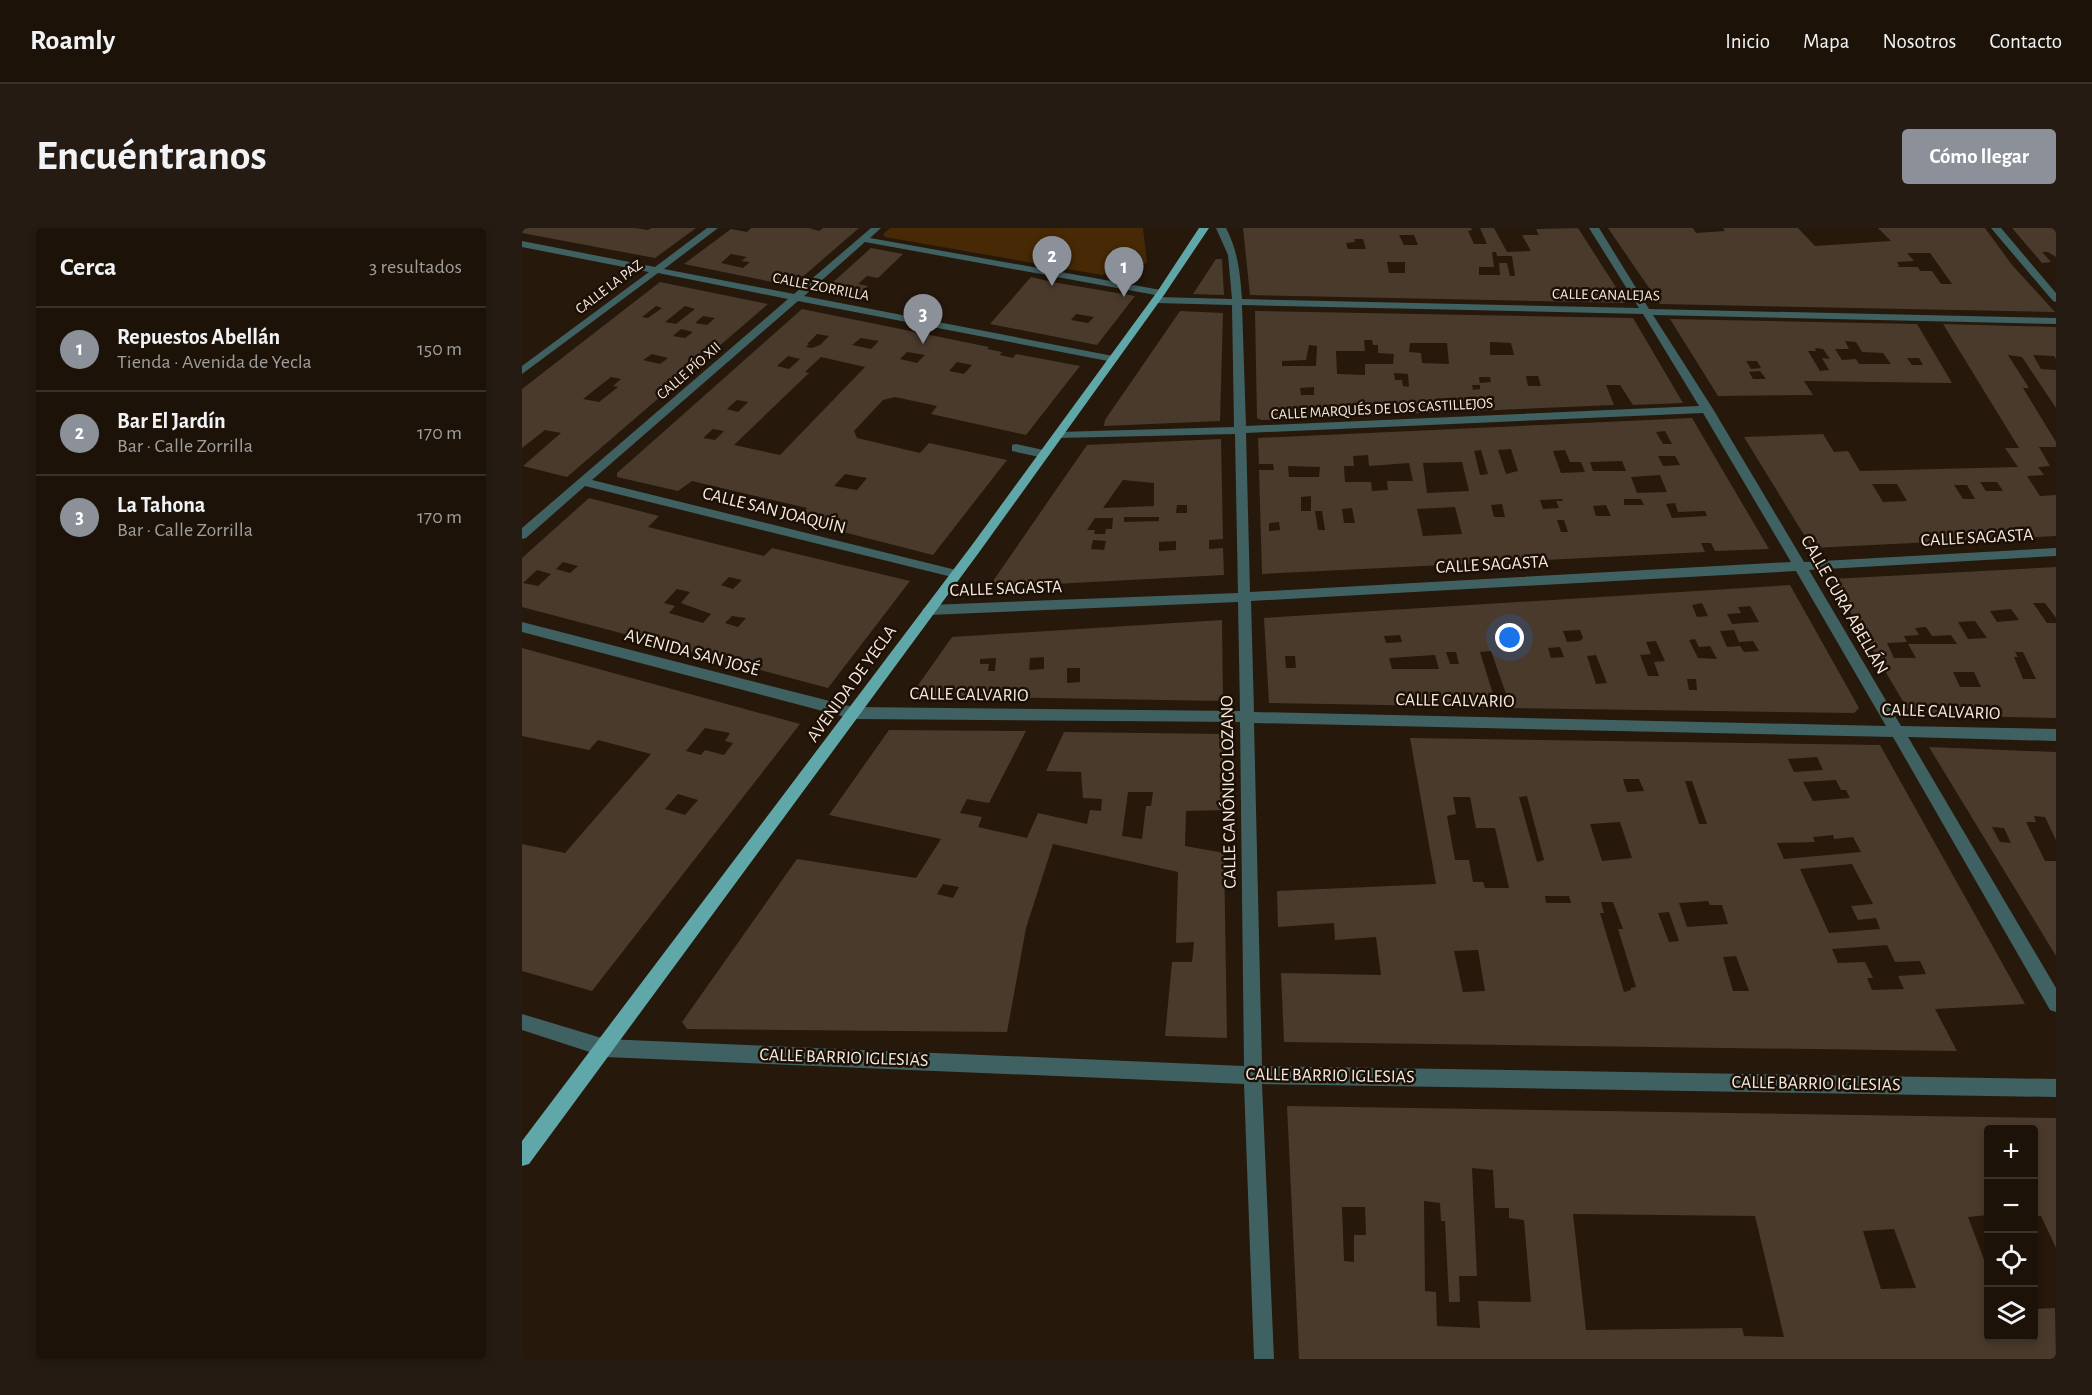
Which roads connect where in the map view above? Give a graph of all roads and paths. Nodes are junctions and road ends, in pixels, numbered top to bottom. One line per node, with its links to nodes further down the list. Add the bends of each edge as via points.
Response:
1 (713, 228): 9 (street, CALLE LA PAZ)
2 (876, 228): 7 (street, CALLE PÍO XII)
3 (1204, 228): 10 (main road, AVENIDA DE YECLA)
4 (1221, 228): 13 (street, CALLE CANÓNIGO LOZANO, via 1231,243)
5 (1594, 228): 14 (street, CALLE CURA ABELLÁN)
6 (1996, 228): 12 (street)
7 (863, 239): 10 (street, CALLE CANALEJAS); 11 (street, CALLE PÍO XII)
8 (522, 244): 9 (street, CALLE ZORRILLA)
9 (657, 270): 11 (street, CALLE ZORRILLA); 17 (street, CALLE LA PAZ)
10 (1158, 296): 13 (street, CALLE CANALEJAS); 16 (main road, AVENIDA DE YECLA)
11 (797, 297): 16 (street, CALLE ZORRILLA); 23 (street, CALLE PÍO XII)
12 (2056, 298)
13 (1237, 303): 14 (street, CALLE CANALEJAS); 19 (street, CALLE CANÓNIGO LOZANO)
14 (1646, 311): 15 (street, CALLE CANALEJAS); 18 (street, CALLE CURA ABELLÁN)
15 (2056, 321)
16 (1113, 359): 20 (main road, AVENIDA DE YECLA)
17 (522, 371)
18 (1708, 409): 19 (street, CALLE MARQUÉS DE LOS CASTILLEJOS); 26 (street, CALLE CURA ABELLÁN)
19 (1239, 430): 20 (street, CALLE MARQUÉS DE LOS CASTILLEJOS); 28 (street, CALLE CANÓNIGO LOZANO)
20 (1058, 435): 22 (main road, AVENIDA DE YECLA)
21 (1016, 448): 22 (street)
22 (1044, 454): 27 (main road, AVENIDA DE YECLA)
23 (583, 482): 24 (street, CALLE PÍO XII); 27 (street, CALLE SAN JOAQUÍN)
24 (522, 536)
25 (2056, 552): 26 (street, CALLE SAGASTA)
26 (1801, 565): 28 (street, CALLE SAGASTA); 33 (street, CALLE CURA ABELLÁN)
27 (956, 574): 29 (main road, AVENIDA DE YECLA)
28 (1244, 597): 29 (street, CALLE SAGASTA); 32 (street, CALLE CANÓNIGO LOZANO)
29 (929, 610): 31 (main road, AVENIDA DE YECLA)
30 (522, 627): 31 (street, AVENIDA SAN JOSÉ)
31 (853, 713): 32 (street, CALLE CALVARIO); 37 (main road, AVENIDA DE YECLA)
32 (1247, 717): 33 (street, CALLE CALVARIO); 38 (street, CALLE CANÓNIGO LOZANO)
33 (1895, 730): 34 (street, CALLE CALVARIO); 35 (street, CALLE CURA ABELLÁN)
34 (2056, 735)
35 (2056, 1004)
36 (522, 1022): 37 (street, CALLE BARRIO IGLESIAS)
37 (605, 1048): 38 (street, CALLE BARRIO IGLESIAS); 40 (main road, AVENIDA DE YECLA)
38 (1254, 1075): 39 (street, CALLE BARRIO IGLESIAS); 41 (street, CALLE CANÓNIGO LOZANO)
39 (2056, 1088)
40 (522, 1157)
41 (1264, 1359)

